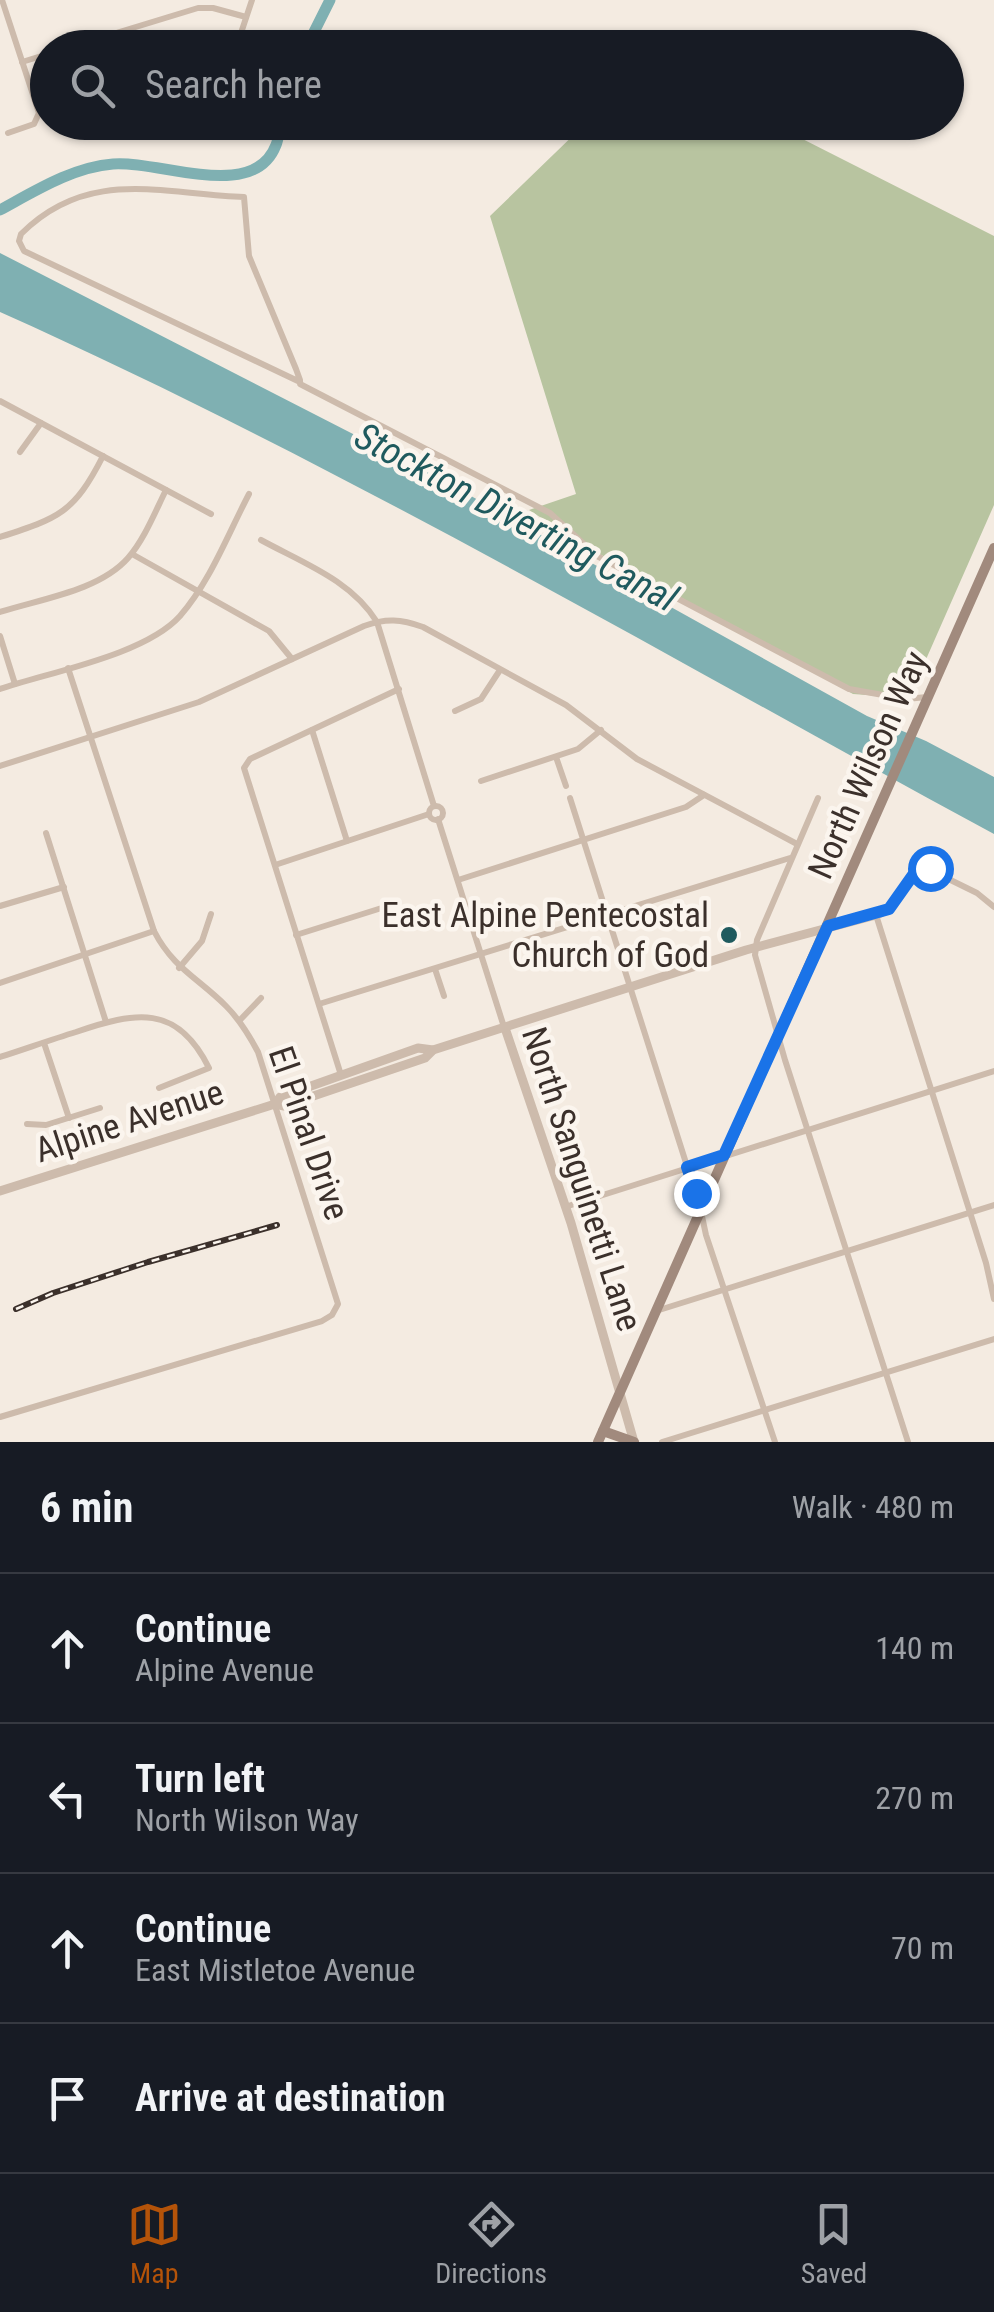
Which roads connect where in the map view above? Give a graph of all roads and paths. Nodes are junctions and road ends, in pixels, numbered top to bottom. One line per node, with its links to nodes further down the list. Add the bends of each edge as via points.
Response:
1 (2, 0): 7 (street)
2 (252, 0): 3 (street)
3 (246, 17): 4 (street, via 198,8); 5 (street)
4 (123, 30)
5 (242, 30)
6 (30, 60): 7 (street)
7 (22, 62): 8 (street)
8 (30, 90)
9 (30, 125): 10 (street)
10 (8, 133)
11 (300, 383): 11 (street, via 248,256 244,196 132,188 92,192 70,199 21,234 24,251); 33 (street, via 550,513 597,556 850,689)
12 (0, 401): 13 (street)
13 (41, 423): 14 (street); 15 (street)
14 (20, 452)
15 (103, 456): 16 (street); 19 (street, via 72,506)
16 (166, 490): 18 (street); 22 (street)
17 (249, 494): 23 (street)
18 (210, 514)
19 (0, 538)
20 (261, 540): 25 (street, via 348,587)
21 (994, 548): 33 (main road, North Wilson Way)
22 (132, 554): 23 (street); 24 (street, via 100,579)
23 (198, 591): 27 (street, via 269,631); 28 (street, via 156,636)
24 (0, 612)
25 (377, 622): 27 (street); 29 (street, via 411,622); 32 (street)
26 (0, 636): 30 (street)
27 (292, 659): 37 (street, via 199,702)
28 (68, 668): 30 (street); 37 (street, El Pinal Drive)
29 (500, 670): 34 (street, via 481,698); 36 (street)
30 (15, 684): 31 (street)
31 (0, 688)
32 (399, 689): 35 (street); 45 (street)
33 (928, 698): 63 (main road, North Wilson Way)
34 (455, 711)
35 (312, 730): 50 (street); 53 (street, via 244,764)
36 (600, 730): 38 (street, via 578,750); 42 (street)
37 (92, 737): 39 (street); 64 (street, El Pinal Drive)
38 (556, 757): 40 (street); 41 (street)
39 (0, 766)
40 (481, 781)
41 (566, 786)
42 (704, 795): 49 (street); 51 (street)
43 (570, 798): 49 (street)
44 (818, 798): 51 (street)
45 (434, 806): 46 (street); 47 (street, North Sanguinetti Lane, via 442,810)
46 (429, 814): 47 (street); 50 (street)
47 (438, 819): 55 (street, North Sanguinetti Lane)
48 (46, 833): 56 (street)
49 (583, 840): 55 (street); 61 (street)
50 (348, 841): 53 (street)
51 (797, 844): 52 (street)
52 (791, 858): 61 (street); 66 (street)
53 (275, 865): 65 (street)
54 (922, 866): 59 (street, via 978,892); 62 (street, via 893,906)
55 (458, 880): 67 (street, North Sanguinetti Lane)
56 (64, 887): 57 (street); 68 (street)
57 (0, 906)
58 (388, 906): 65 (street)
59 (994, 907)
60 (211, 914): 69 (street, via 202,941)
61 (607, 915): 67 (street); 72 (street)
62 (876, 915): 63 (street, Alpine Avenue); 86 (street)
63 (828, 926): 66 (street, Alpine Avenue); 79 (main road, North Wilson Way)
64 (154, 931): 68 (street); 69 (street, El Pinal Drive)
65 (296, 935): 75 (street)
66 (755, 948): 72 (street, Alpine Avenue); 79 (street)
67 (482, 954): 70 (street); 78 (street, North Sanguinetti Lane)
68 (85, 956): 71 (street); 77 (street)
69 (179, 968): 76 (street, El Pinal Drive)
70 (436, 969): 73 (street); 75 (street)
71 (0, 983)
72 (630, 987): 78 (street, Alpine Avenue); 93 (street)
73 (444, 996)
74 (261, 998): 76 (street)
75 (319, 1004): 84 (street)
76 (240, 1020): 87 (street, El Pinal Drive)
77 (106, 1022): 80 (street); 85 (street, via 142,1016 169,1022 188,1036 209,1068)
78 (505, 1028): 81 (street, Alpine Avenue); 97 (street, North Sanguinetti Lane)
79 (778, 1036): 91 (street); 92 (main road, North Wilson Way)
80 (44, 1043): 82 (street); 89 (street)
81 (433, 1050): 84 (street, Alpine Avenue, via 418,1048); 87 (street, Alpine Avenue, via 352,1083)
82 (0, 1057)
83 (994, 1071): 86 (street)
84 (342, 1076): 87 (street, Alpine Avenue)
85 (158, 1088)
86 (931, 1090): 91 (street); 98 (street)
87 (275, 1104): 94 (street, Alpine Avenue); 107 (street, El Pinal Drive, via 334,1288 338,1304 332,1315)
88 (100, 1108): 89 (street)
89 (69, 1118): 90 (street)
90 (27, 1124)
91 (809, 1129): 92 (street); 99 (street)
92 (724, 1155): 93 (street); 95 (main road, North Wilson Way)
93 (687, 1167): 95 (street); 97 (street)
94 (0, 1191)
95 (700, 1206): 100 (street); 102 (main road, North Wilson Way)
96 (994, 1206): 98 (street)
97 (566, 1207): 105 (street, North Sanguinetti Lane)
98 (971, 1213): 99 (street); 101 (street)
99 (848, 1251): 100 (street); 104 (street)
100 (726, 1289): 102 (street); 106 (street)
101 (994, 1299)
102 (655, 1312): 105 (main road, North Wilson Way)
103 (994, 1340): 104 (street)
104 (888, 1373): 106 (street); 112 (street)
105 (620, 1393): 108 (main road, North Wilson Way); 109 (street, North Sanguinetti Lane)
106 (765, 1411): 110 (street); 111 (street)
107 (0, 1417)
108 (600, 1436): 109 (main road)
109 (634, 1442)
110 (662, 1442)
111 (775, 1442)
112 (908, 1442)

